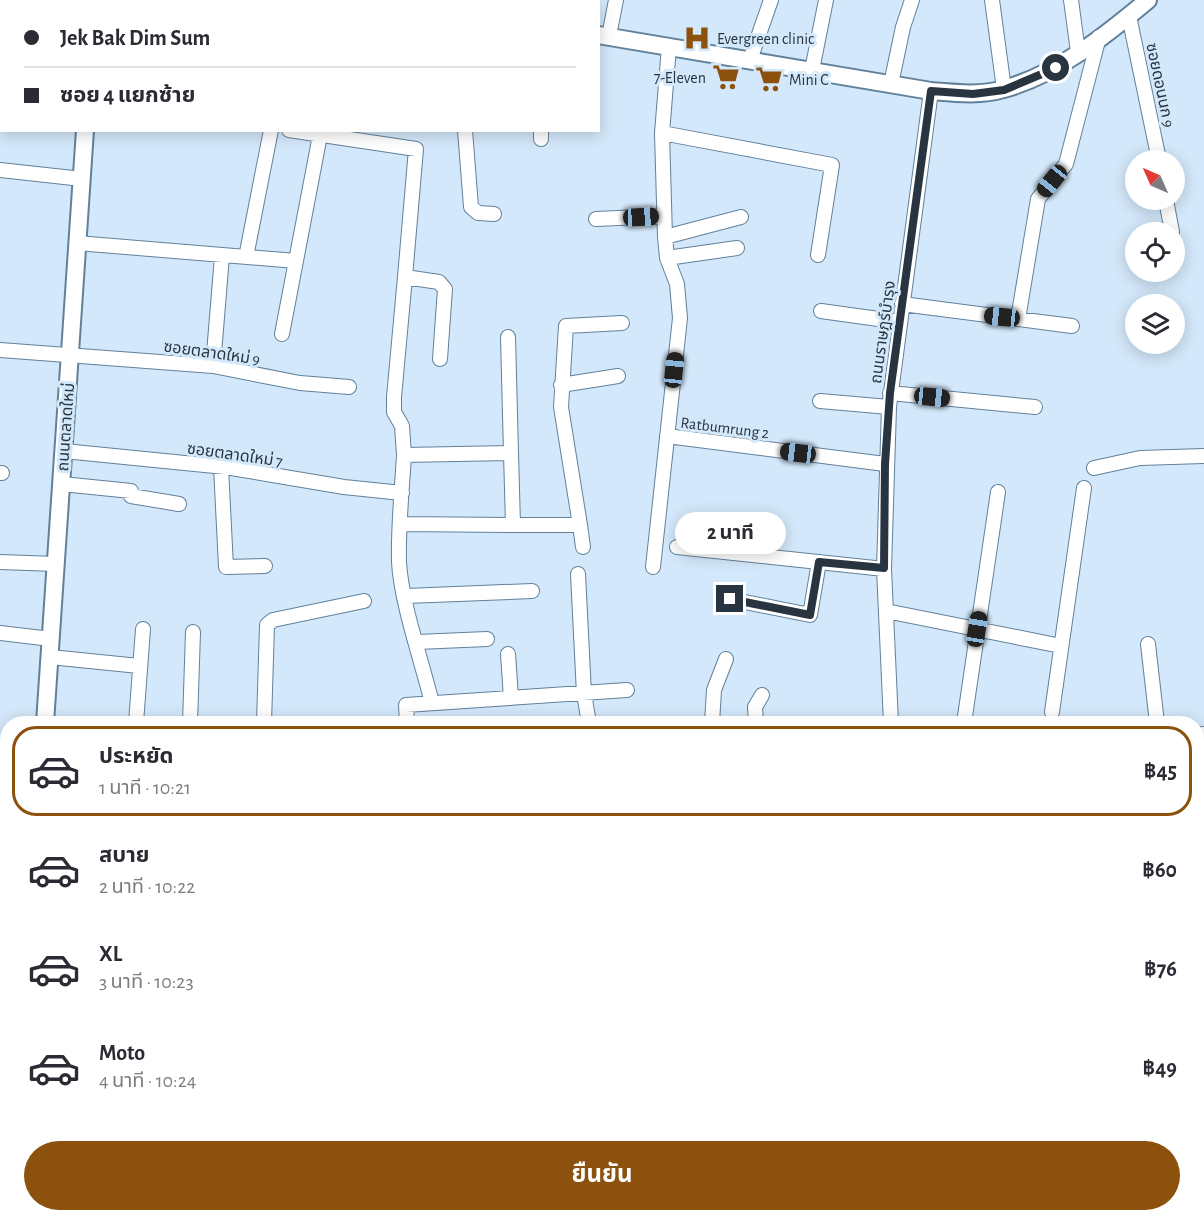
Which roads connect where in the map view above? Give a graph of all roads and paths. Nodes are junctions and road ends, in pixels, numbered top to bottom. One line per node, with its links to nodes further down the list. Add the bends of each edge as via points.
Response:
1 (616, 0): 9 (street)
2 (771, 0): 13 (street)
3 (826, 0): 14 (street)
4 (912, 0): 15 (street)
5 (992, 0): 16 (street)
6 (1071, 0): 12 (street)
7 (1148, 0): 8 (main road)
8 (1129, 16): 10 (main road); 23 (street, ซอยดอนนก 9)
9 (604, 36): 11 (main road)
10 (1099, 37): 12 (main road); 41 (street, via 1066,164 1038,199)
11 (669, 47): 13 (main road); 22 (street)
12 (1078, 52): 16 (main road, via 1056,68)
13 (750, 60): 14 (main road)
14 (812, 70): 15 (main road)
15 (891, 84): 17 (main road)
16 (1004, 90): 17 (main road, via 973,94)
17 (931, 91): 39 (street, ถนนราษฎร์บำรุง)
18 (85, 132): 25 (main road, ถนนตลาดใหม่)
19 (271, 132): 35 (street)
20 (320, 132): 37 (street); 38 (street, via 416,149)
21 (465, 132): 26 (street, via 471,207 478,213)
22 (662, 133): 27 (street); 33 (street, via 832,165)
23 (1157, 150)
24 (0, 170): 25 (street)
25 (82, 179): 31 (main road, ถนนตลาดใหม่)
26 (494, 214)
27 (664, 216): 29 (street); 30 (street)
28 (741, 217): 30 (street)
29 (596, 219)
30 (665, 237): 36 (street)
31 (77, 243): 34 (street); 48 (main road, ถนนตลาดใหม่)
32 (737, 248): 36 (street)
33 (818, 255)
34 (222, 256): 35 (street); 50 (street)
35 (246, 257): 37 (street)
36 (667, 258): 57 (street, via 677,284 680,318)
37 (296, 261): 45 (street)
38 (405, 277): 49 (street, via 439,282 445,289); 60 (street, via 394,397)
39 (902, 304): 41 (street); 42 (street, ถนนราษฎร์บำรุง)
40 (821, 311): 42 (street)
41 (1018, 319): 44 (street)
42 (900, 322): 54 (street, ถนนราษฎร์บำรุง)
43 (622, 323): 52 (street, via 566,326)
44 (1072, 326)
45 (282, 334)
46 (508, 337): 59 (street)
47 (0, 350): 48 (street, ซอยตลาดใหม่ 9)
48 (70, 355): 50 (street, ซอยตลาดใหม่ 9); 58 (main road, ถนนตลาดใหม่)
49 (440, 359)
50 (213, 366): 53 (street, ซอยตลาดใหม่ 9)
51 (618, 376): 52 (street)
52 (561, 384): 72 (street, via 561,407)
53 (349, 387)
54 (889, 400): 55 (street); 56 (street); 62 (street, ถนนราษฎร์บำรุง)
55 (820, 401)
56 (1035, 407)
57 (667, 436): 62 (street, Ratbumrung 2); 79 (street)
58 (64, 451): 63 (street, ซอยตลาดใหม่ 7); 65 (main road, ถนนตลาดใหม่)
59 (511, 453): 60 (street); 71 (street)
60 (404, 455): 68 (street)
61 (1204, 456): 64 (street, via 1140,458)
62 (885, 464): 80 (street, ถนนราษฎร์บำรุง)
63 (221, 467): 68 (street, ซอยตลาดใหม่ 7); 78 (street, via 226,567)
64 (1094, 468)
65 (62, 484): 69 (street, via 131,491 131,496); 77 (main road, ถนนตลาดใหม่)
66 (1084, 488): 95 (street)
67 (998, 492): 88 (street)
68 (402, 493): 70 (street)
69 (179, 504)
70 (401, 524): 71 (street); 83 (street, via 399,564)
71 (513, 525): 72 (street)
72 (580, 525): 73 (street)
73 (583, 547)
74 (677, 547): 76 (street)
75 (0, 562): 77 (street)
76 (819, 562): 80 (street); 84 (street, via 810,615)
77 (56, 564): 91 (main road, ถนนตลาดใหม่)
78 (265, 566)
79 (653, 567)
80 (884, 568): 86 (street, ถนนราษฎร์บำรุง)
81 (578, 574): 101 (street)
82 (532, 591): 83 (street)
83 (405, 596): 93 (street)
84 (730, 599)
85 (364, 601): 109 (street, via 273,620 267,625)
86 (886, 611): 88 (street); 114 (street, ถนนราษฎร์บำรุง)
87 (143, 629): 99 (street)
88 (977, 629): 95 (street); 115 (street)
89 (193, 632): 108 (street)
90 (0, 633): 91 (street)
91 (51, 639): 97 (main road, ถนนตลาดใหม่)
92 (487, 639): 93 (street)
93 (417, 642): 104 (street)
94 (1148, 644): 116 (street)
95 (1061, 646): 105 (street)
96 (508, 654): 103 (street)
97 (50, 657): 99 (street); 106 (main road, ถนนตลาดใหม่)
98 (726, 659): 112 (street, via 713,697)
99 (139, 666): 107 (street)
100 (627, 690): 101 (street)
101 (584, 694): 103 (street); 111 (street)
102 (762, 695): 113 (street, via 755,707)
103 (511, 698): 104 (street)
104 (432, 703): 110 (street, via 406,705)
105 (1052, 712)
106 (46, 716)
107 (136, 716)
108 (190, 716)
109 (264, 716)
110 (407, 716)
111 (588, 716)
112 (712, 716)
113 (756, 716)
114 (891, 716)
115 (964, 716)
116 (1156, 716)

